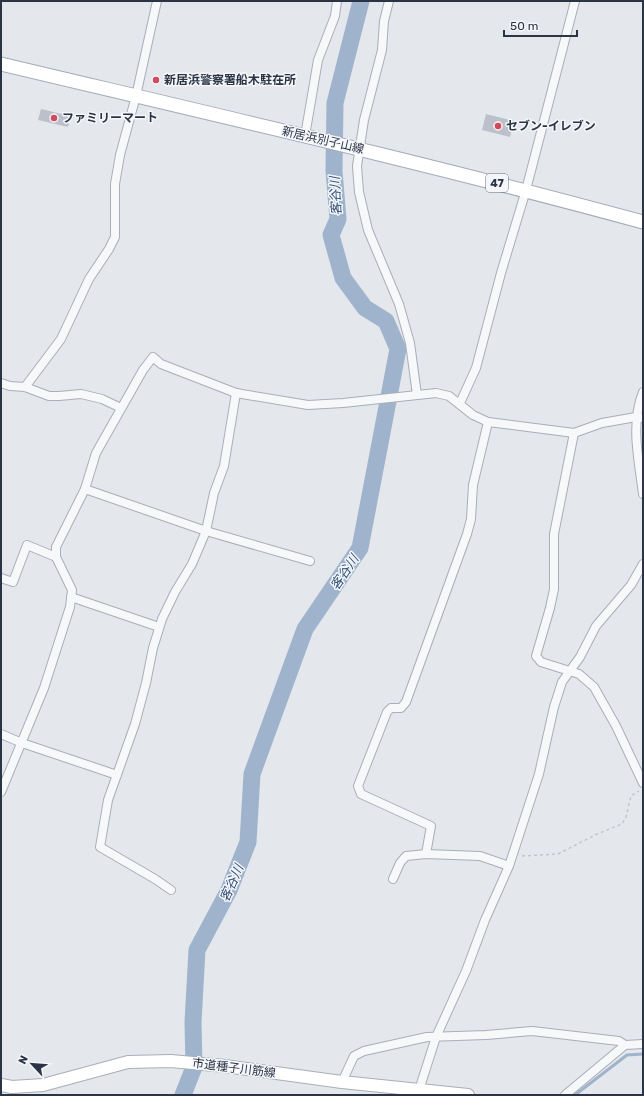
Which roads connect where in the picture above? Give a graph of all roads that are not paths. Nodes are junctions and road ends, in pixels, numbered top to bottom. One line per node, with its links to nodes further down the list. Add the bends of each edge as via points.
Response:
1 (157, 1): 6 (street)
2 (337, 1): 7 (street, via 335,16 318,60)
3 (389, 1): 8 (street, via 384,21 382,50)
4 (575, 1): 9 (street)
5 (1, 64): 6 (main road, 新居浜別子山線 / 47)
6 (136, 96): 7 (main road, 新居浜別子山線 / 47); 12 (street, via 115,184 115,237 89,279 61,339)
7 (307, 137): 8 (main road, 新居浜別子山線 / 47)
8 (355, 148): 9 (main road, 新居浜別子山線 / 47); 15 (street, via 359,192 368,230 399,304 410,343)
9 (526, 190): 10 (main road, 新居浜別子山線 / 47); 16 (street, via 476,368)
10 (643, 222)
11 (1, 383): 12 (street)
12 (25, 387): 17 (street, via 48,396 81,394 102,399)
13 (643, 392): 18 (street, via 639,400)
14 (236, 393): 15 (street, via 308,405); 17 (street, via 161,364 153,357); 23 (street, via 224,466 214,493)
15 (415, 395): 16 (street, via 436,393 449,396)
16 (460, 403): 19 (street, via 473,415)
17 (121, 408): 21 (street, via 96,453)
18 (640, 418): 20 (street, via 602,423); 22 (street, via 637,446)
19 (488, 422): 20 (street); 36 (street, via 474,485 467,534 406,702 401,708 391,708 387,712 358,786 361,794 431,826)
20 (574, 434): 30 (street, via 554,534 554,589 536,656 541,662)
21 (85, 488): 23 (street); 24 (street, via 56,546)
22 (643, 494)
23 (206, 532): 25 (street); 29 (street)
24 (56, 557): 27 (street, via 27,545 13,582); 28 (street, via 72,590)
25 (310, 561)
26 (643, 564): 30 (street, via 631,585 596,626)
27 (1, 578)
28 (72, 597): 29 (street); 32 (street, via 44,688)
29 (159, 627): 33 (street, via 135,724)
30 (570, 671): 34 (street, via 579,674 594,687); 37 (street, via 562,682 554,706 539,774)
31 (1, 734): 32 (street)
32 (22, 743): 33 (street); 35 (street)
33 (117, 775): 39 (street, via 108,800 100,847)
34 (643, 783)
35 (1, 792)
36 (426, 854): 37 (street, via 480,856); 38 (street, via 406,856)
37 (509, 866): 40 (street)
38 (393, 879)
39 (171, 890)
40 (436, 1037): 42 (street, via 532,1031 619,1041); 43 (street, via 364,1051 354,1056); 45 (street)
41 (643, 1044): 42 (street)
42 (625, 1045): 47 (street)
43 (342, 1082): 44 (street, 市道種子川筋線, via 171,1061 128,1062 43,1085); 45 (street, 市道種子川筋線)
44 (1, 1085)
45 (419, 1090): 46 (street, 市道種子川筋線)
46 (468, 1095)
47 (565, 1095)

